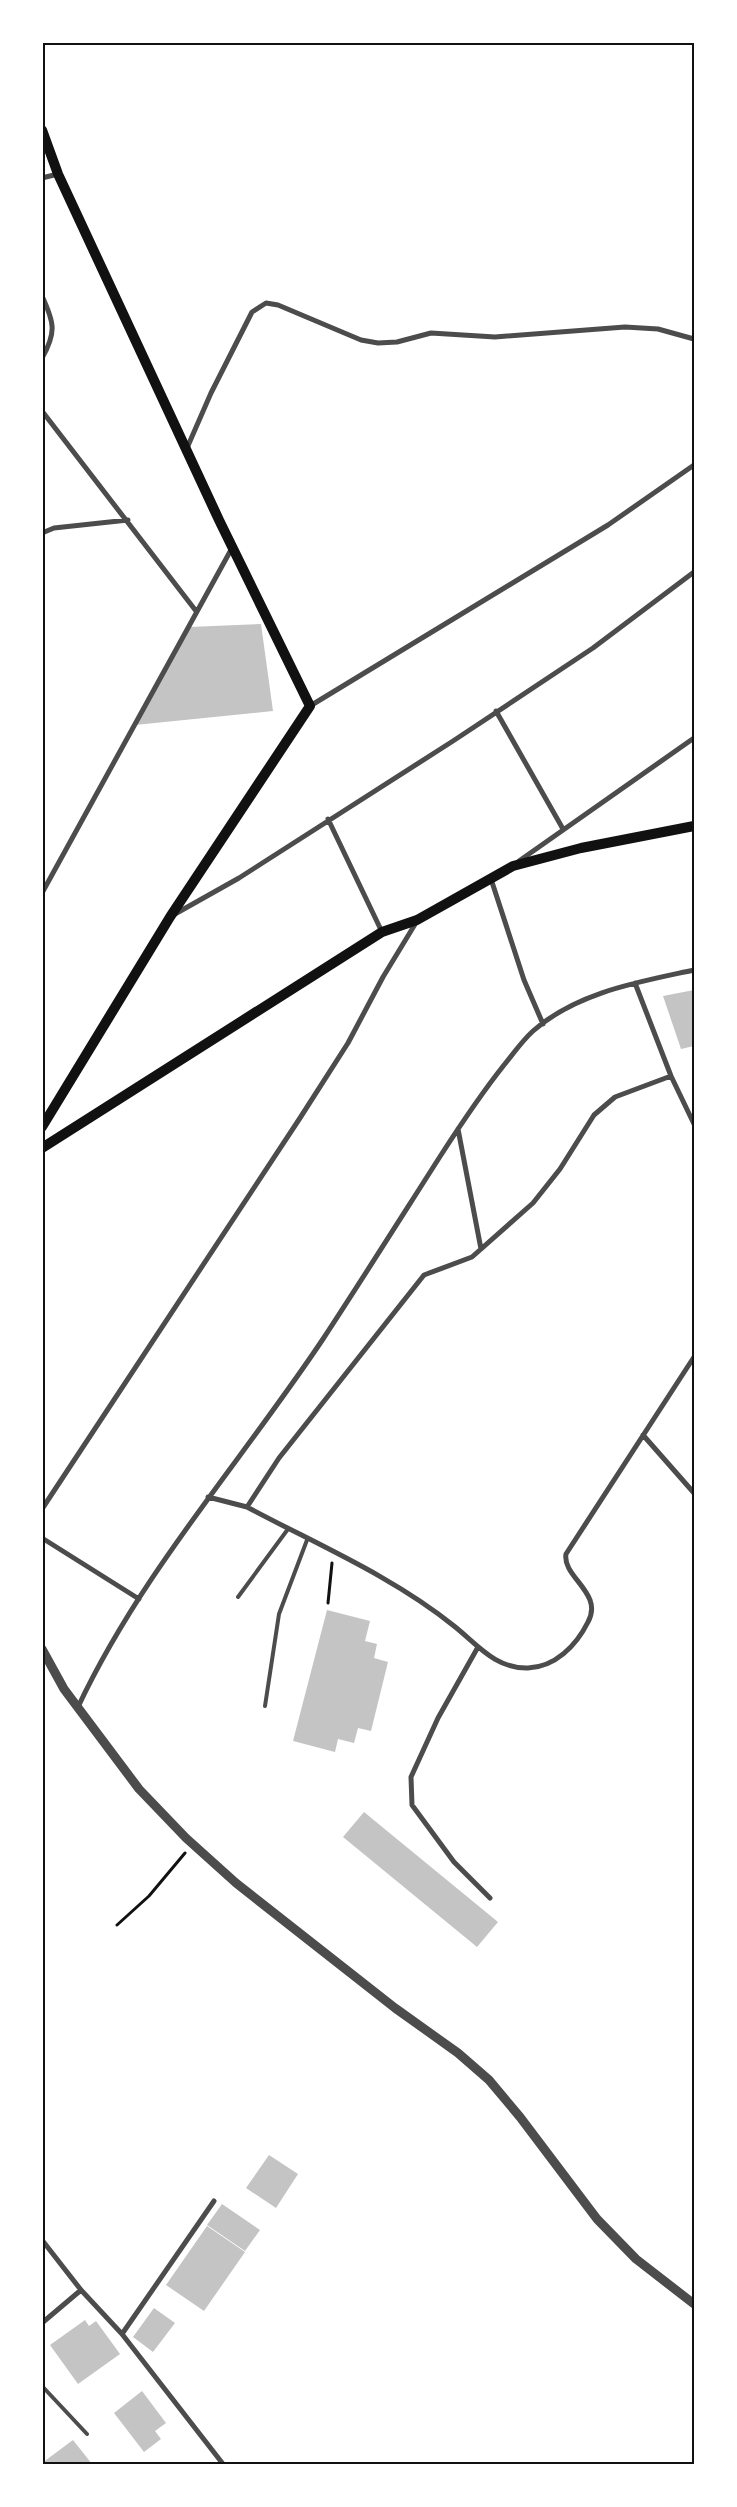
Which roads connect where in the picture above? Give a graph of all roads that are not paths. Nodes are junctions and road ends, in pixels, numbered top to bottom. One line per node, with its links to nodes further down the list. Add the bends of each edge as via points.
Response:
1 (42, 130): 2 (main road)
2 (58, 174): 3 (street); 8 (main road)
3 (42, 178)
4 (42, 296): 6 (street, via 53,329 53,340)
5 (694, 339): 8 (street, via 658,330 625,327 495,337 431,333 397,342 378,343 361,340 266,303 252,312)
6 (42, 358)
7 (42, 412): 10 (street)
8 (186, 450): 12 (main road)
9 (694, 465): 15 (street, via 608,525)
10 (128, 520): 11 (street, via 54,528); 14 (street)
11 (42, 533)
12 (233, 547): 14 (street); 15 (main road)
13 (694, 572): 16 (street, via 593,648)
14 (196, 611): 23 (street)
15 (310, 706): 24 (main road)
16 (496, 711): 18 (street); 20 (street)
17 (694, 738): 20 (street)
18 (328, 820): 24 (street, via 231,883); 26 (street)
19 (694, 826): 21 (main road, via 581,848)
20 (562, 829): 21 (street)
21 (513, 866): 22 (main road)
22 (491, 879): 25 (main road); 29 (street, via 524,980)
23 (42, 893)
24 (170, 916): 32 (main road)
25 (417, 920): 26 (main road); 41 (street, via 348,1043)
26 (382, 932): 34 (main road)
27 (694, 970): 28 (street)
28 (635, 983): 29 (street, via 594,996); 30 (street)
29 (543, 1024): 33 (street, via 515,1052)
30 (670, 1076): 31 (street); 35 (street, via 615,1098 594,1115 533,1204)
31 (694, 1123)
32 (42, 1127)
33 (458, 1128): 35 (street); 39 (street, via 322,1341)
34 (42, 1148)
35 (481, 1249): 40 (street, via 462,1262 437,1268 415,1284 279,1458)
36 (694, 1357): 37 (street)
37 (643, 1435): 38 (street); 47 (street, via 566,1554 566,1564 590,1598 591,1612 589,1621 566,1651 552,1663 527,1668 488,1657)
38 (694, 1493)
39 (208, 1497): 40 (street); 46 (street)
40 (247, 1507): 42 (street)
41 (42, 1508)
42 (288, 1529): 44 (street); 45 (lane)
43 (42, 1538): 46 (street)
44 (307, 1540): 47 (street, via 395,1584 454,1625); 49 (lane, via 279,1614)
45 (238, 1597)
46 (139, 1598): 50 (street, via 92,1676)
47 (478, 1647): 51 (street, via 438,1718 411,1777 412,1805 454,1862)
48 (42, 1649): 50 (street)
49 (265, 1706)
50 (78, 1708): 55 (street, via 139,1789 192,1844 236,1883 489,2080 597,2219 636,2259)
51 (490, 1898)
52 (214, 2201): 57 (street)
53 (42, 2240): 54 (street)
54 (81, 2290): 56 (street); 57 (street)
55 (694, 2304)
56 (42, 2323)
57 (122, 2334): 60 (street)
58 (42, 2386): 59 (lane)
59 (87, 2434)
60 (223, 2464)

